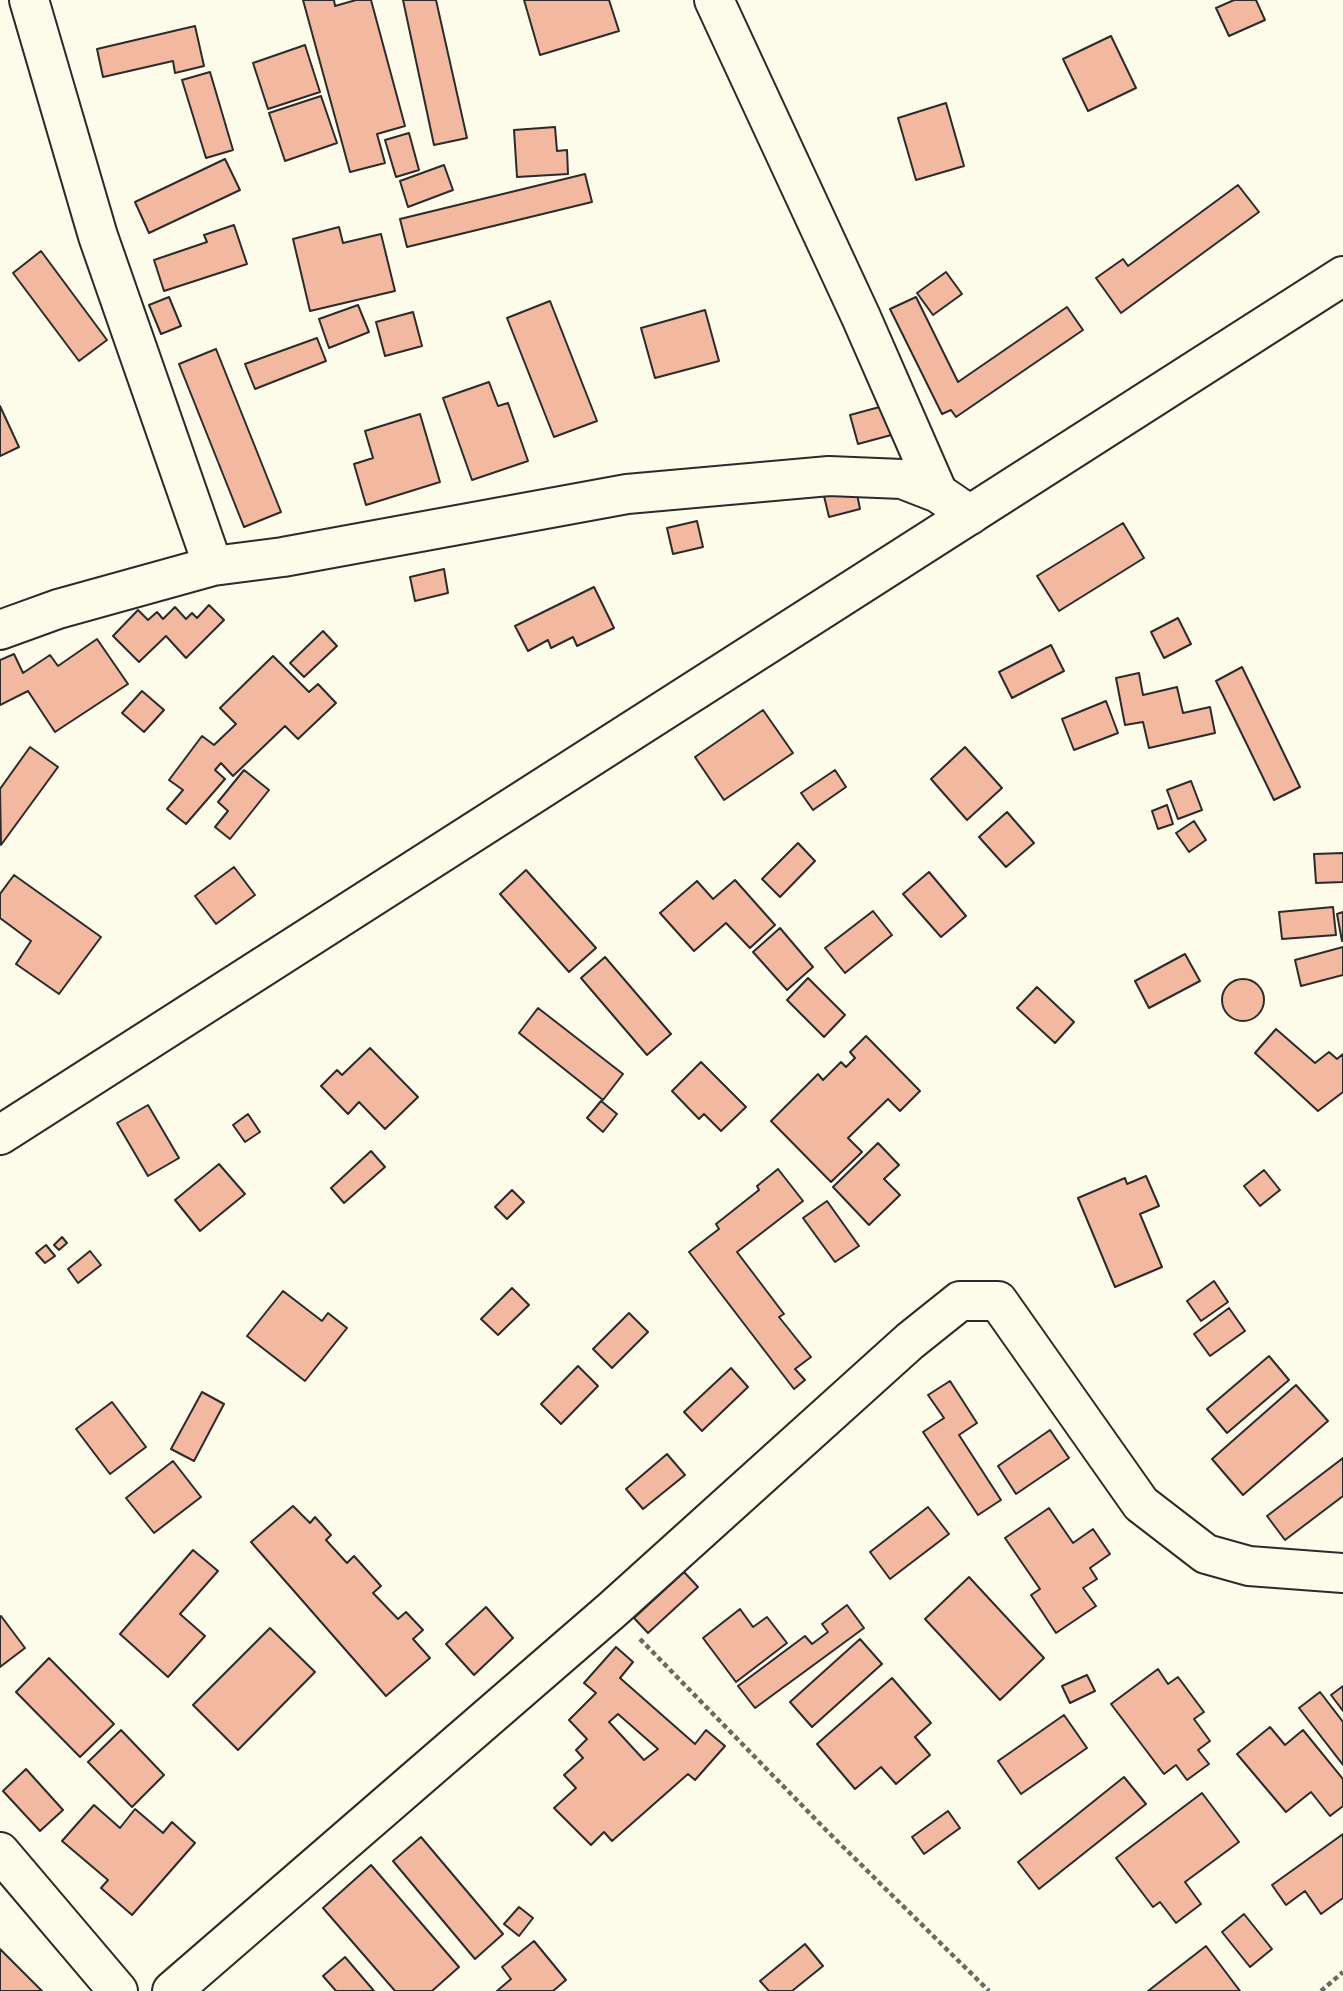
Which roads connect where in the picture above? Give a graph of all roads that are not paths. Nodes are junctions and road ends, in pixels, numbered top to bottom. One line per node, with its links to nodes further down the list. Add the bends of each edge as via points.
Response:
1 (29, 0): 6 (street, via 98,236)
2 (714, 0): 4 (street)
3 (1338, 282): 5 (street)
4 (938, 493): 5 (street); 6 (street, via 902,479 829,476 627,494)
5 (970, 515): 8 (street)
6 (214, 566): 7 (street, via 58,609)
7 (0, 630)
8 (0, 1135)
9 (1343, 1573): 12 (street, via 1250,1566 1206,1553 1141,1504 998,1301 960,1301 910,1340 612,1610)
10 (0, 1852): 11 (street)
11 (118, 1991)
12 (173, 1991)

